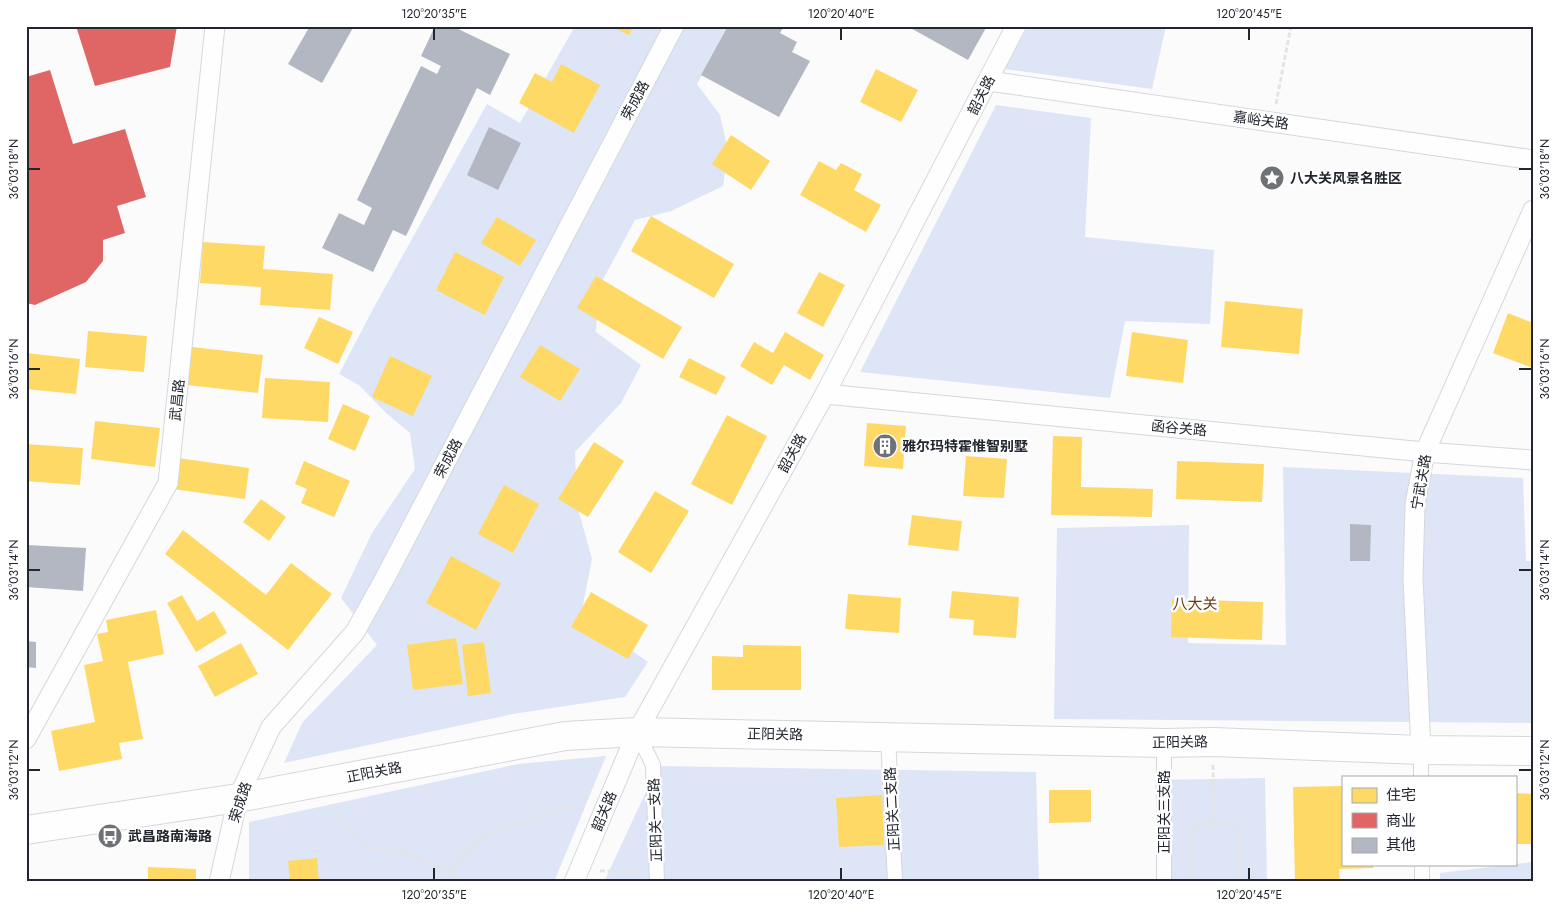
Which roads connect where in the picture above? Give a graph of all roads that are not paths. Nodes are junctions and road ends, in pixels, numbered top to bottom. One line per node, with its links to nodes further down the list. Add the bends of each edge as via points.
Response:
1 (215, 26): 12 (street, 武昌路, via 168,483)
2 (674, 26): 17 (street, 荣成路, via 355,632 271,727)
3 (1016, 26): 4 (street, 韶关路)
4 (989, 80): 5 (street, 嘉峪关路); 7 (street, 韶关路)
5 (1533, 160)
6 (1533, 210): 8 (street, 宁武关路)
7 (825, 394): 8 (street, 函谷关路); 10 (street, 韶关路)
8 (1425, 452): 9 (street, 函谷关路); 14 (street, 宁武关路, via 1415,504 1412,578)
9 (1533, 460)
10 (637, 732): 11 (main road, 正阳关路); 17 (main road, 正阳关路, via 565,736); 20 (street, 韶关路); 21 (street, 正阳关一支路, via 653,765)
11 (888, 736): 13 (main road, 正阳关路); 23 (street, 正阳关二支路)
12 (26, 739)
13 (1164, 743): 14 (main road, 正阳关路); 24 (street, 正阳关三支路)
14 (1421, 750): 15 (main road, 正阳关路); 16 (street, 宁武关路)
15 (1533, 751)
16 (1421, 776)
17 (238, 798): 18 (main road, 正阳关路); 22 (street, 荣成路)
18 (27, 831)
19 (1422, 866): 25 (street)
20 (576, 876)
21 (656, 877)
22 (219, 882)
23 (895, 882)
24 (1164, 882)
25 (1422, 882)

